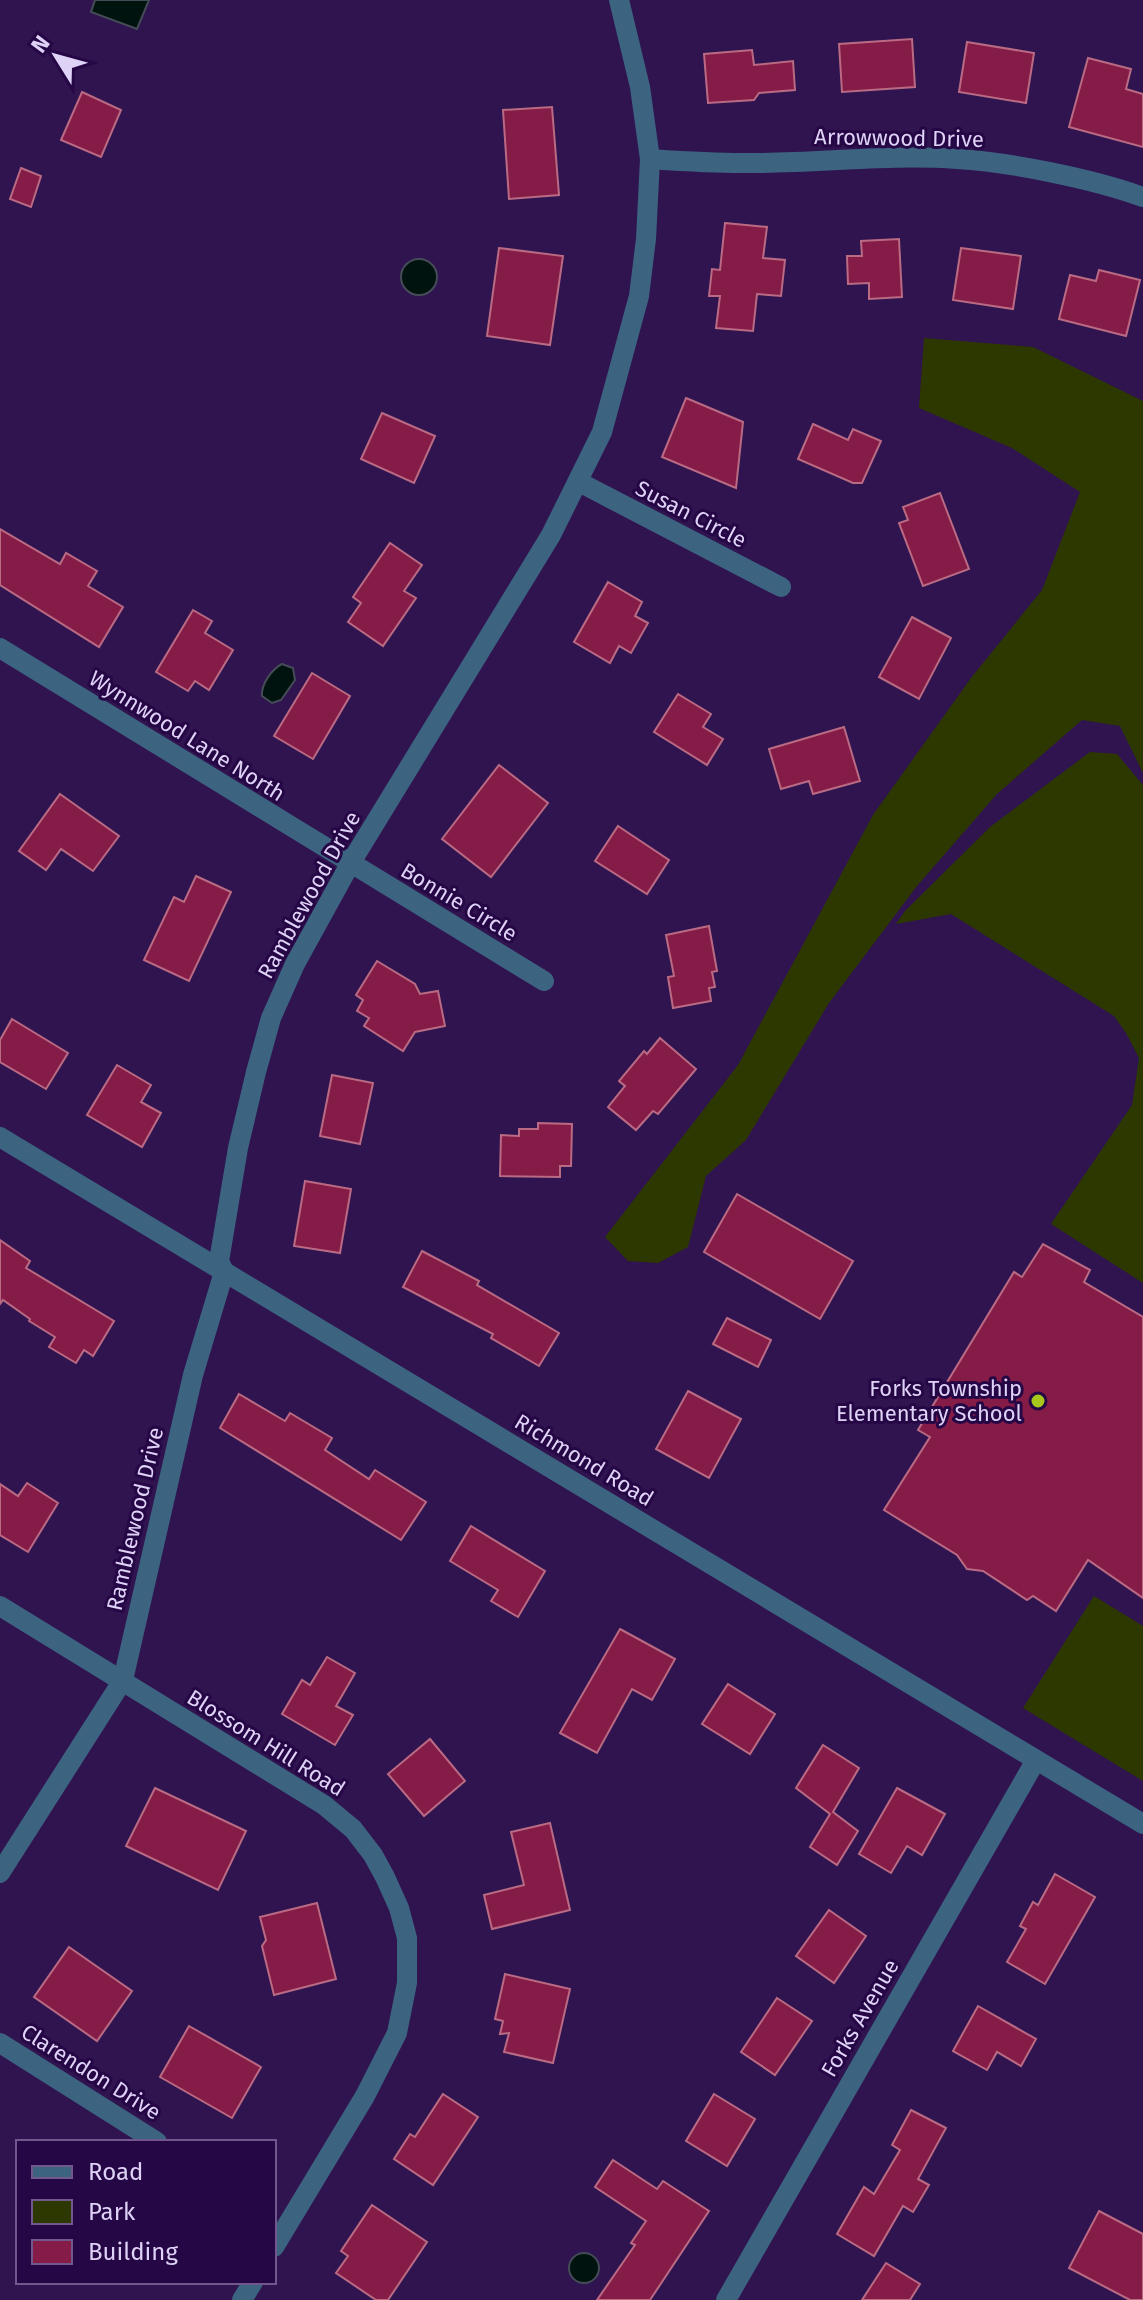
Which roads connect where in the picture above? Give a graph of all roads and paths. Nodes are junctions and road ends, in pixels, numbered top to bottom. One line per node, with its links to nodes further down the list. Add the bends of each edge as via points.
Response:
1 (619, 0): 2 (street, Ramblewood Drive)
2 (650, 159): 3 (street, Arrowwood Drive, via 959,159 1029,169); 4 (street, Ramblewood Drive, via 639,296 602,432)
3 (1143, 197)
4 (579, 482): 5 (street, Susan Circle); 7 (street, Ramblewood Drive)
5 (781, 587)
6 (0, 648): 7 (street, Wynnwood Lane North)
7 (350, 864): 8 (street, Bonnie Circle); 10 (street, Ramblewood Drive, via 271,1018 238,1148 219,1261)
8 (544, 981)
9 (0, 1137): 10 (street, Richmond Road)
10 (224, 1272): 12 (street, Ramblewood Drive, via 193,1375); 13 (street, Richmond Road)
11 (0, 1606): 12 (street, Blossom Hill Road)
12 (123, 1680): 15 (street, Ramblewood Drive); 18 (street, Blossom Hill Road, via 299,1789 353,1829 373,1855 399,1908 407,1938 407,1983 397,2033 365,2096)
13 (1036, 1760): 14 (street, Richmond Road); 19 (street, Forks Avenue)
14 (1143, 1824)
15 (0, 1873)
16 (0, 2043): 17 (street, Clarendon Drive)
17 (154, 2140)
18 (281, 2220)
19 (726, 2300)

